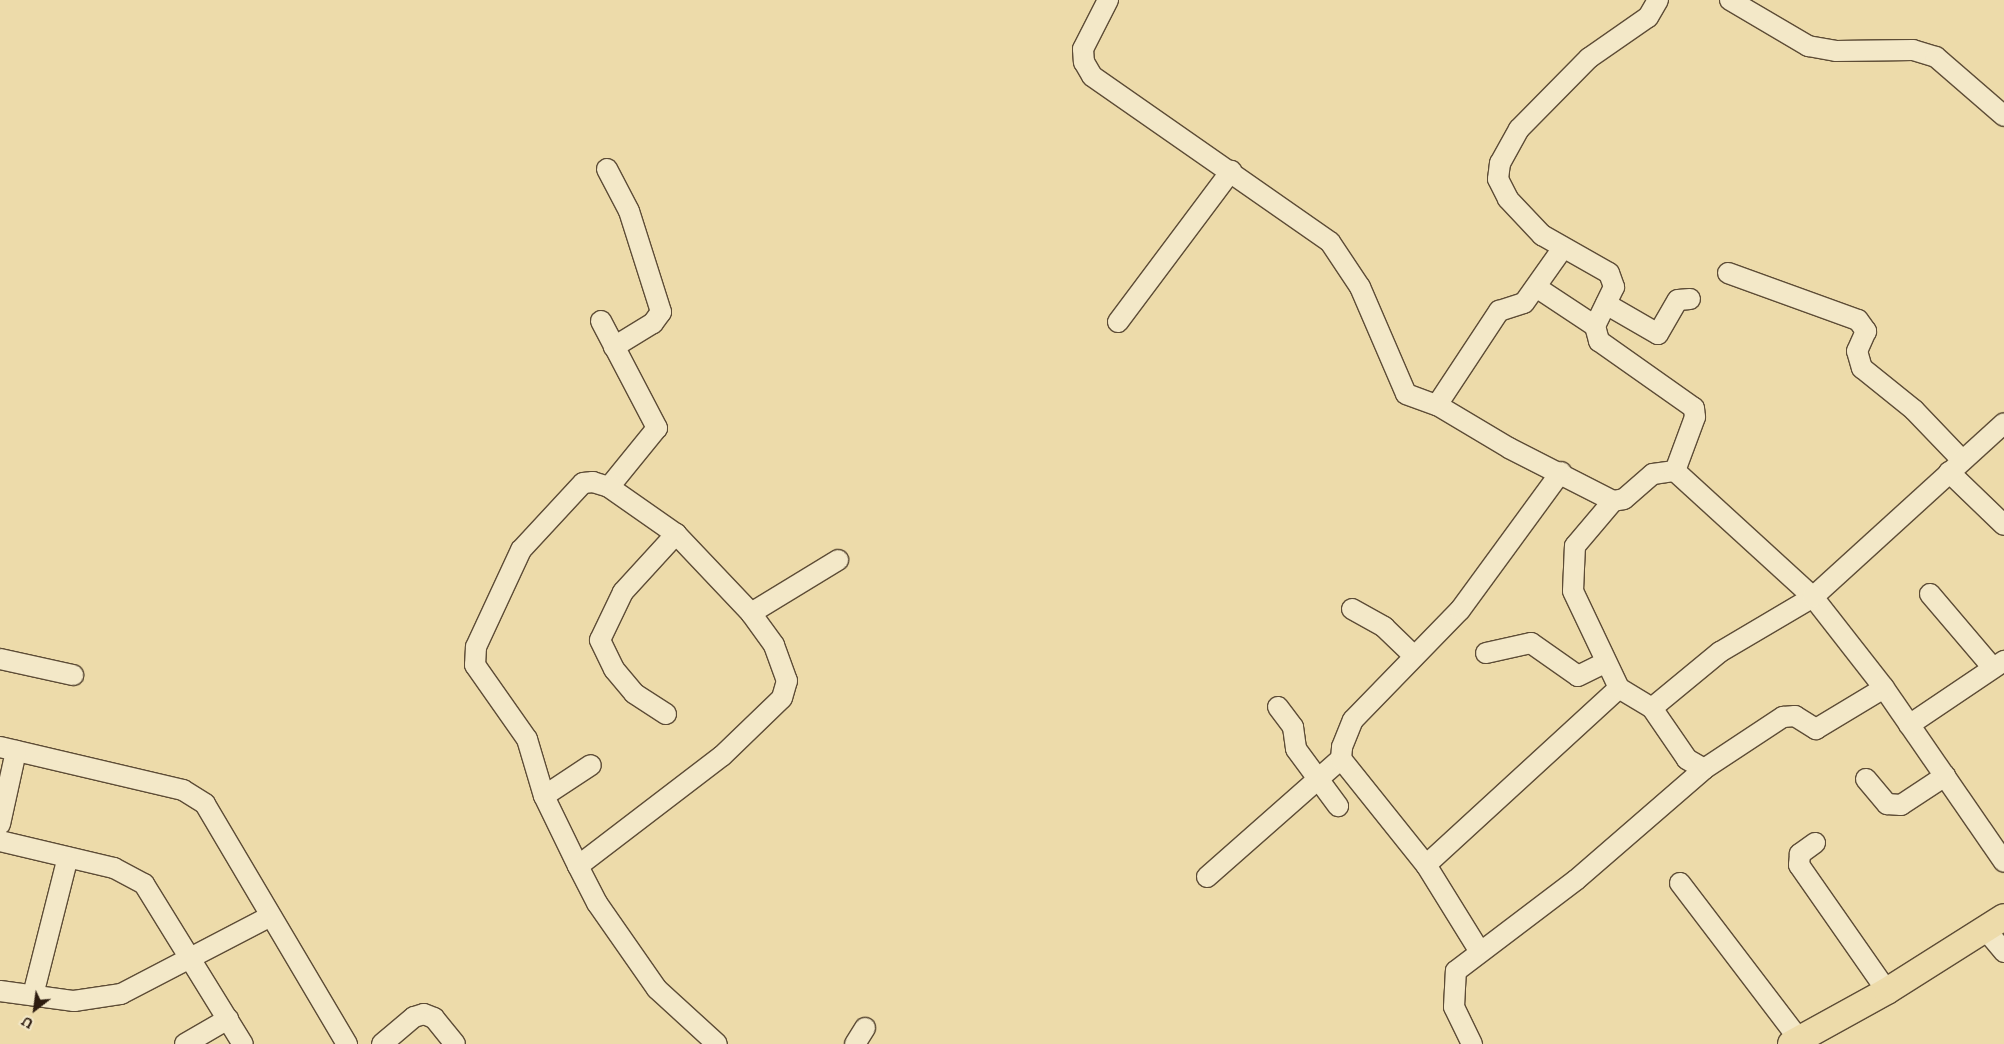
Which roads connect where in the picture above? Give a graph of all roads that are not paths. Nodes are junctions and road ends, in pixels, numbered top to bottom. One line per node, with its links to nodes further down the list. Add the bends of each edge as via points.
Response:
1 (1108, 0): 6 (street, via 1083,49 1084,62 1092,76)
2 (1658, 0): 7 (street, via 1648,17 1589,58 1519,129 1500,163 1498,179 1508,199 1542,235)
3 (1730, 0): 4 (street, via 1808,46 1836,51 1913,50 1936,57)
4 (2004, 116)
5 (608, 169): 15 (street, via 629,211 660,312 653,323)
6 (1231, 171): 13 (street); 16 (street, via 1330,242 1360,287 1400,385 1406,394)
7 (1562, 248): 9 (street); 11 (street, via 1609,273 1614,287)
8 (1728, 273): 18 (street, via 1858,320 1866,332 1857,351 1862,368 1914,410)
9 (1536, 287): 14 (street); 16 (street, via 1524,303 1499,311)
10 (1690, 299): 11 (street, via 1678,300 1658,334)
11 (1606, 304): 14 (street)
12 (601, 322): 15 (street)
13 (1118, 322)
14 (1594, 326): 19 (street, via 1599,341 1694,408 1695,417)
15 (614, 347): 21 (street, via 657,428)
16 (1437, 404): 20 (street, via 1509,448)
17 (2004, 423): 18 (street)
18 (1955, 466): 23 (street); 27 (street)
19 (1675, 471): 22 (street, via 1653,474 1624,499); 27 (street)
20 (1561, 472): 22 (street); 31 (street, via 1460,610)
21 (609, 487): 24 (street); 49 (street, via 583,483 521,550 476,647 479,673 527,739)
22 (1613, 501): 33 (street, via 1575,546 1571,574 1579,606)
23 (2004, 525)
24 (676, 534): 29 (street); 40 (street, via 622,592 600,640 614,669 634,693)
25 (838, 560): 29 (street)
26 (1930, 594): 34 (street)
27 (1813, 597): 37 (street); 39 (street, via 1720,652)
28 (1352, 609): 31 (street, via 1384,627)
29 (751, 613): 57 (street, via 774,645 784,668 782,698 687,785)
30 (1486, 653): 33 (street, via 1531,643 1578,676)
31 (1414, 656): 43 (street, via 1353,720)
32 (0, 659): 35 (street)
33 (1605, 663): 36 (street)
34 (1999, 664): 41 (street)
35 (73, 675)
36 (1619, 688): 39 (street); 56 (street)
37 (1884, 688): 41 (street); 45 (street, via 1816,729 1796,716 1784,717)
38 (1278, 708): 48 (street, via 1290,720 1296,748)
39 (1652, 708): 45 (street, via 1687,759)
40 (666, 714)
41 (1909, 726): 46 (street)
42 (8, 749): 51 (street); 60 (street, via 194,796 215,814)
43 (1342, 759): 48 (street); 56 (street)
44 (591, 765): 49 (street)
45 (1704, 769): 62 (street, via 1576,880)
46 (1945, 776): 47 (street, via 1901,805 1887,804); 55 (street)
47 (1866, 780)
48 (1318, 782): 50 (street); 58 (street)
49 (544, 796): 57 (street)
50 (1338, 806)
51 (0, 824)
52 (0, 841): 54 (street)
53 (1815, 843): 66 (street, via 1800,854 1799,865)
54 (68, 857): 64 (street, via 114,868 144,884); 67 (street)
55 (2004, 862)
56 (1426, 865): 62 (street)
57 (578, 866): 75 (street, via 597,903 657,989)
58 (1208, 877)
59 (1680, 883): 69 (street)
60 (269, 917): 64 (street); 72 (street)
61 (1994, 923): 63 (street); 66 (main road)
62 (1480, 952): 76 (street, via 1456,972 1452,986 1457,1020)
63 (2004, 952)
64 (190, 956): 67 (street, via 121,994 99,1000); 68 (street)
65 (0, 990): 67 (street)
66 (1887, 991): 69 (main road)
67 (34, 995)
68 (228, 1018): 70 (street); 71 (street)
69 (1795, 1042)
70 (185, 1044)
71 (243, 1044)
72 (348, 1044)
73 (382, 1044): 74 (street, via 414,1017 424,1014 434,1018)
74 (455, 1044)
75 (717, 1044)
76 (1472, 1044)

